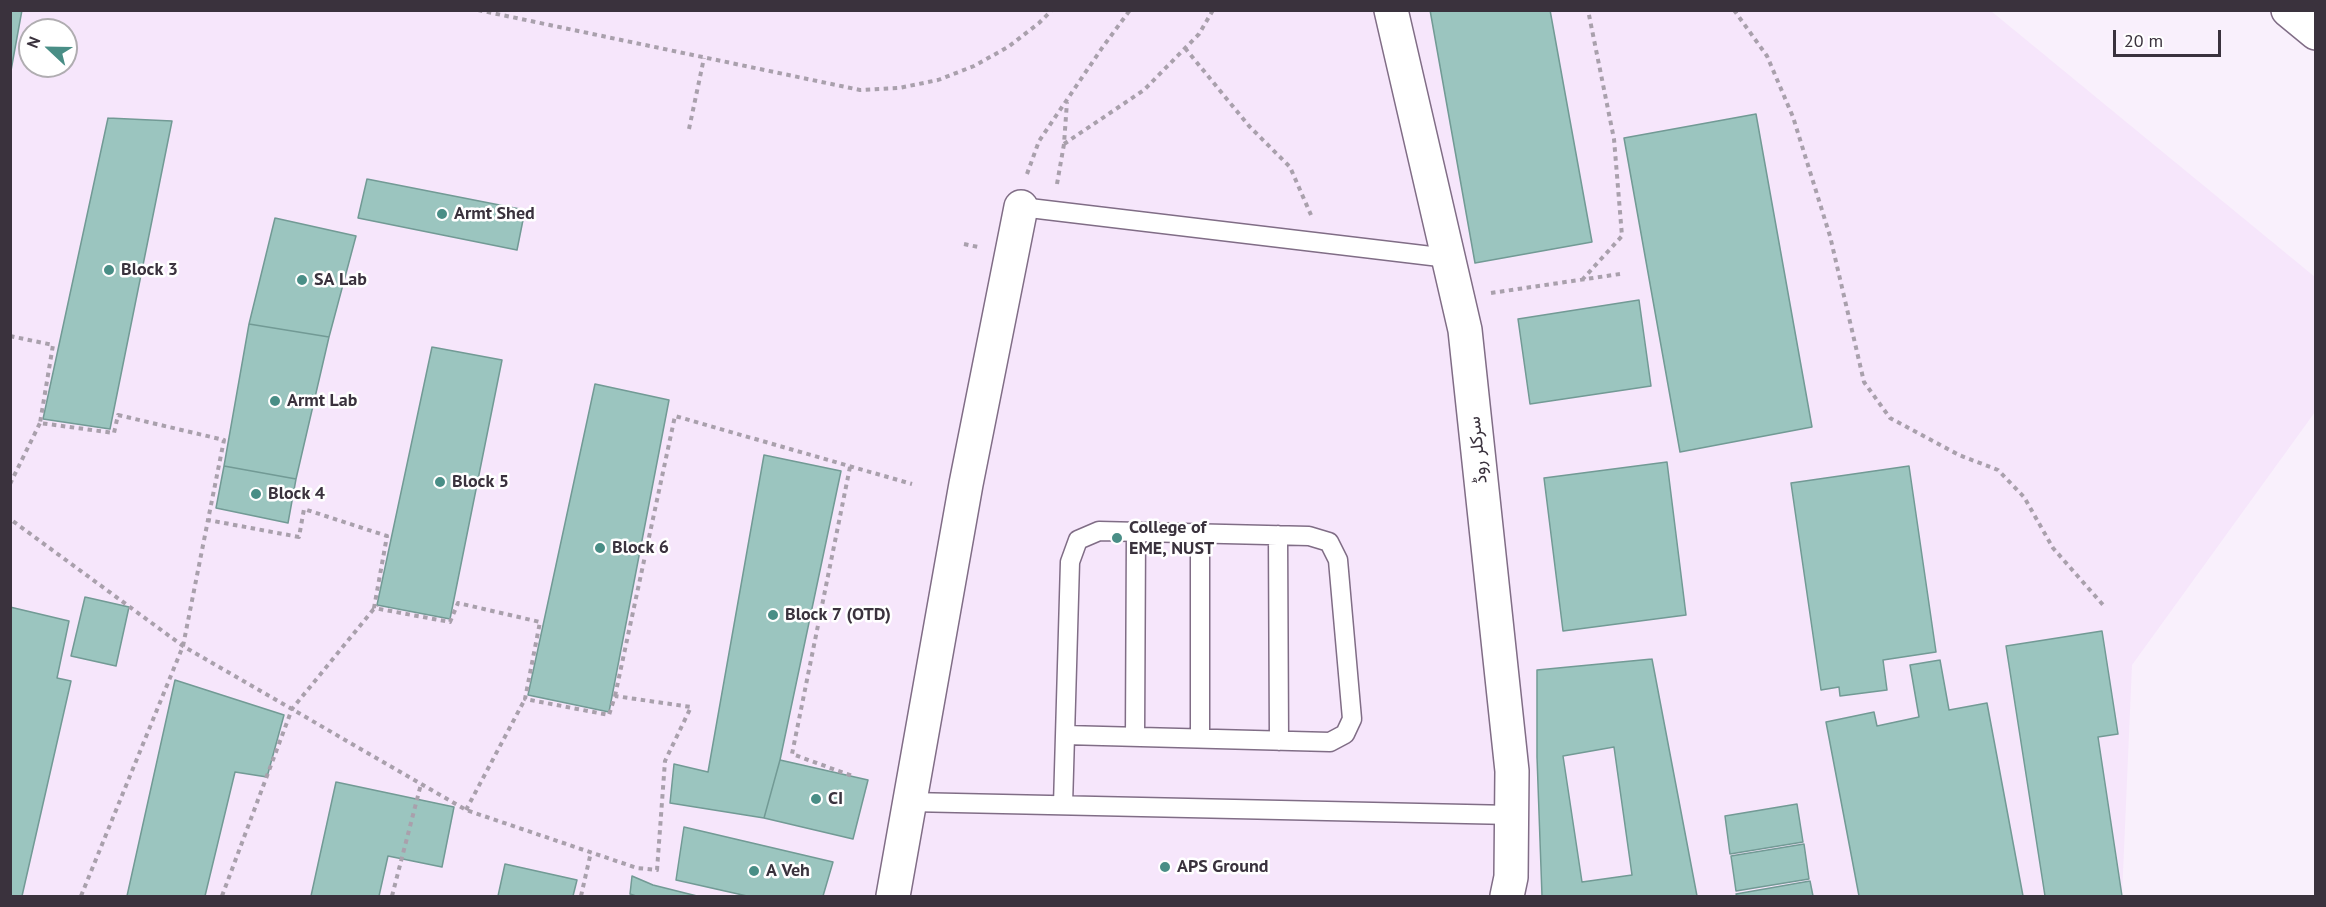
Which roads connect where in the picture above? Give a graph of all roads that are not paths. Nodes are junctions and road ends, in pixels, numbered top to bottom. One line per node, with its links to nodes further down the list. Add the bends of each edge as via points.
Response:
1 (1391, 10): 5 (street, سرکلر روڈ)
2 (2288, 10): 3 (street)
3 (2316, 33)
4 (1036, 209): 5 (lane); 13 (street, via 966,484)
5 (1448, 258): 15 (street, سرکلر روڈ, via 1465,330 1511,759)
6 (1136, 532): 7 (lane); 9 (lane, via 1099,531 1078,540 1070,562); 10 (lane)
7 (1200, 533): 8 (lane); 11 (lane)
8 (1278, 535): 12 (lane); 12 (lane, via 1309,536 1329,542 1338,560 1352,719 1345,734 1330,742)
9 (1065, 735): 10 (lane); 14 (lane)
10 (1135, 737): 11 (lane)
11 (1200, 738): 12 (lane)
12 (1279, 741)
13 (910, 802): 14 (lane); 16 (street)
14 (1063, 805): 15 (lane)
15 (1512, 815): 17 (street, سرکلر روڈ)
16 (893, 897)
17 (1507, 897)

